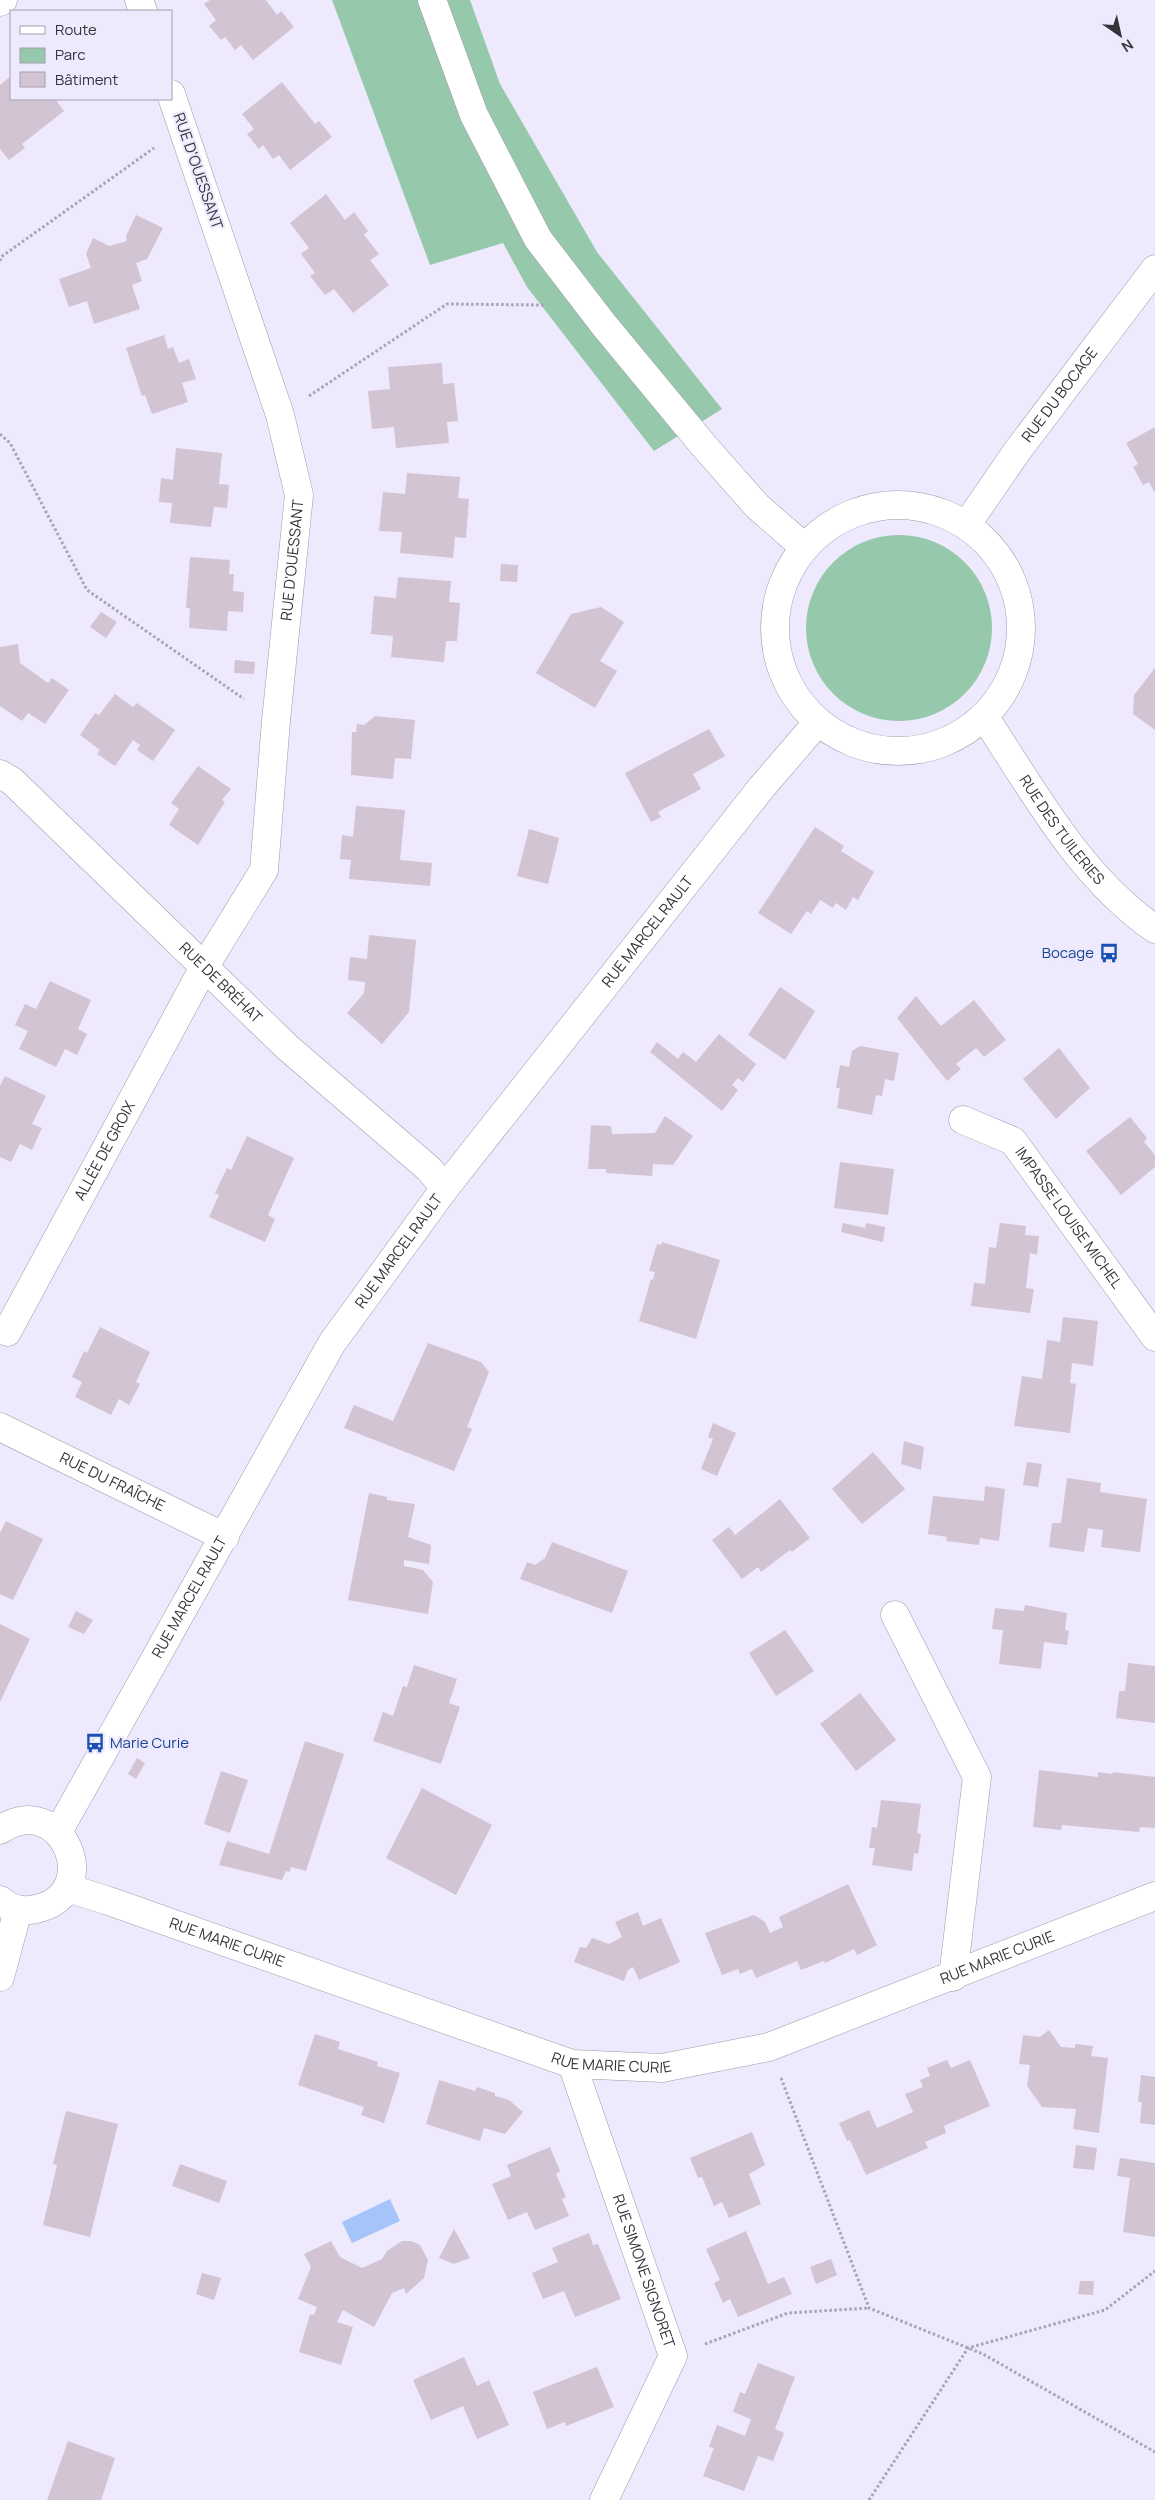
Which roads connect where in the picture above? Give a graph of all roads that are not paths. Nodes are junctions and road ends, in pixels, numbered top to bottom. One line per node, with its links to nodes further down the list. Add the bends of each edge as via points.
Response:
1 (432, 0): 5 (street, via 474,115 538,238 588,305 716,459 758,506)
2 (172, 97): 10 (street, RUE D'OUESSANT, via 280,415 299,494 264,870)
3 (1155, 269): 4 (street, RUE DU BOCAGE, via 1018,450)
4 (967, 524): 5 (street, via 926,507 882,504 839,518); 6 (street, via 999,555 1018,595 1020,612 1022,638 1010,681)
5 (804, 547): 7 (street, via 780,589 774,638 787,684)
6 (984, 716): 7 (street, via 946,742 902,752 857,745); 9 (street, RUE DES TUILERIES, via 1070,847 1106,886)
7 (817, 722): 12 (street, RUE MARCEL RAULT)
8 (0, 774): 10 (street, RUE DE BRÉHAT, via 12,782)
9 (1155, 929)
10 (203, 969): 12 (street, RUE DE BRÉHAT, via 287,1047 429,1169); 13 (street, ALLÉE DE GROIX)
11 (963, 1120): 14 (street, IMPASSE LOUISE MICHEL, via 1013,1141)
12 (445, 1188): 16 (street, RUE MARCEL RAULT, via 332,1343)
13 (7, 1332)
14 (1155, 1337)
15 (0, 1427): 16 (street, RUE DU FRAÎCHE)
16 (224, 1537): 19 (street, RUE MARCEL RAULT)
17 (895, 1615): 24 (street, via 977,1776)
18 (0, 1830): 19 (street, via 15,1822 30,1820 46,1824)
19 (58, 1832): 20 (street, via 68,1845 73,1860)
20 (67, 1888): 22 (street, via 46,1907 32,1910); 25 (street, RUE MARIE CURIE)
21 (1155, 1896): 24 (street, RUE MARIE CURIE)
22 (9, 1905): 23 (street)
23 (0, 1977)
24 (953, 1977): 25 (street, RUE MARIE CURIE, via 769,2047 662,2068)
25 (572, 2064): 26 (street, RUE SIMONE SIGNORET, via 673,2356)
26 (604, 2500)

